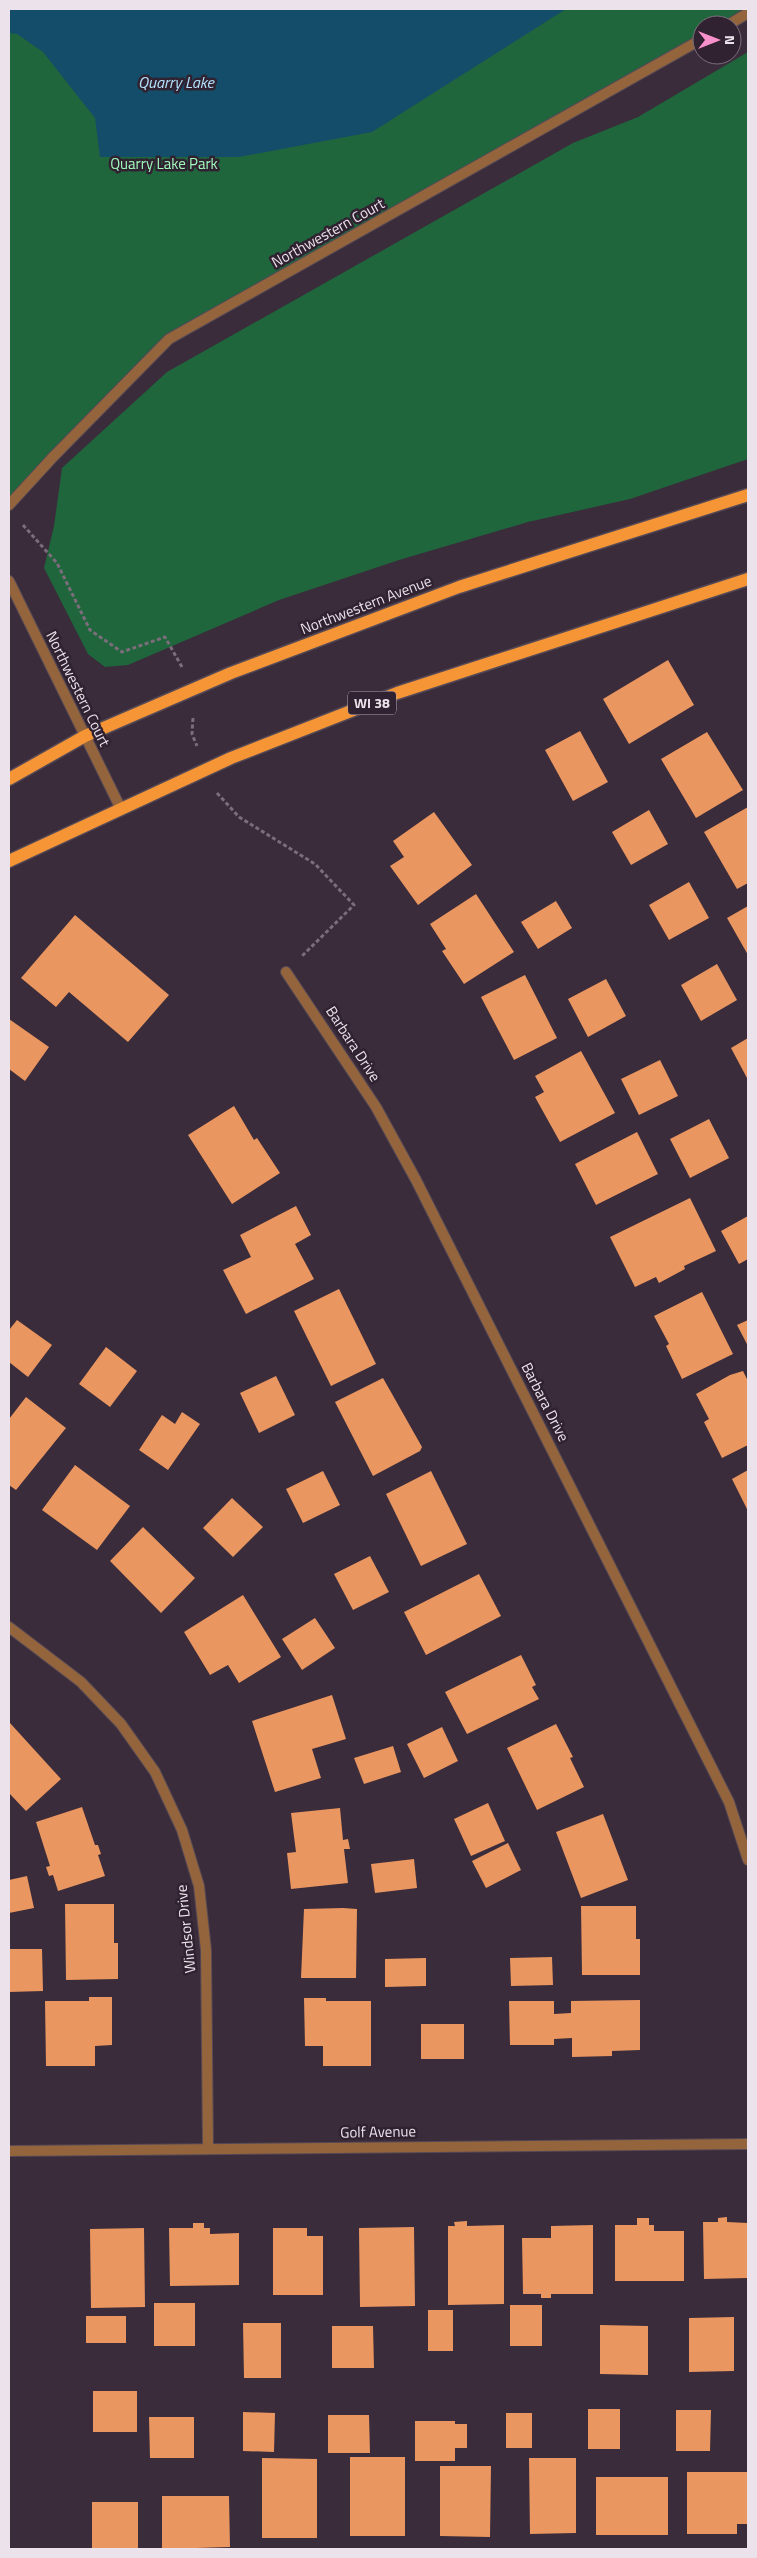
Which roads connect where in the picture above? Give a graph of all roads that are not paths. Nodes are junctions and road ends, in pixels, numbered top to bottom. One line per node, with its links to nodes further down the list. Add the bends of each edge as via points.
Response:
1 (692, 45): 3 (street, Northwestern Court, via 169,339)
2 (748, 496): 6 (main road, Northwestern Avenue, via 459,587 193,689)
3 (9, 505)
4 (748, 579): 8 (main road, WI 38, via 397,693 231,758)
5 (9, 581): 6 (street, Northwestern Court)
6 (85, 736): 7 (main road, Northwestern Avenue); 8 (street, Northwestern Court)
7 (9, 780)
8 (122, 809): 9 (main road, WI 38)
9 (9, 862)
10 (286, 972): 12 (street, Barbara Drive, via 376,1107 416,1180 729,1802)
11 (9, 1627): 14 (street, Windsor Drive, via 81,1682 122,1724 155,1772 182,1830 199,1886 206,1950)
12 (748, 1860)
13 (748, 2144): 14 (street, Golf Avenue)
14 (208, 2149): 15 (street, Golf Avenue)
15 (9, 2151)

